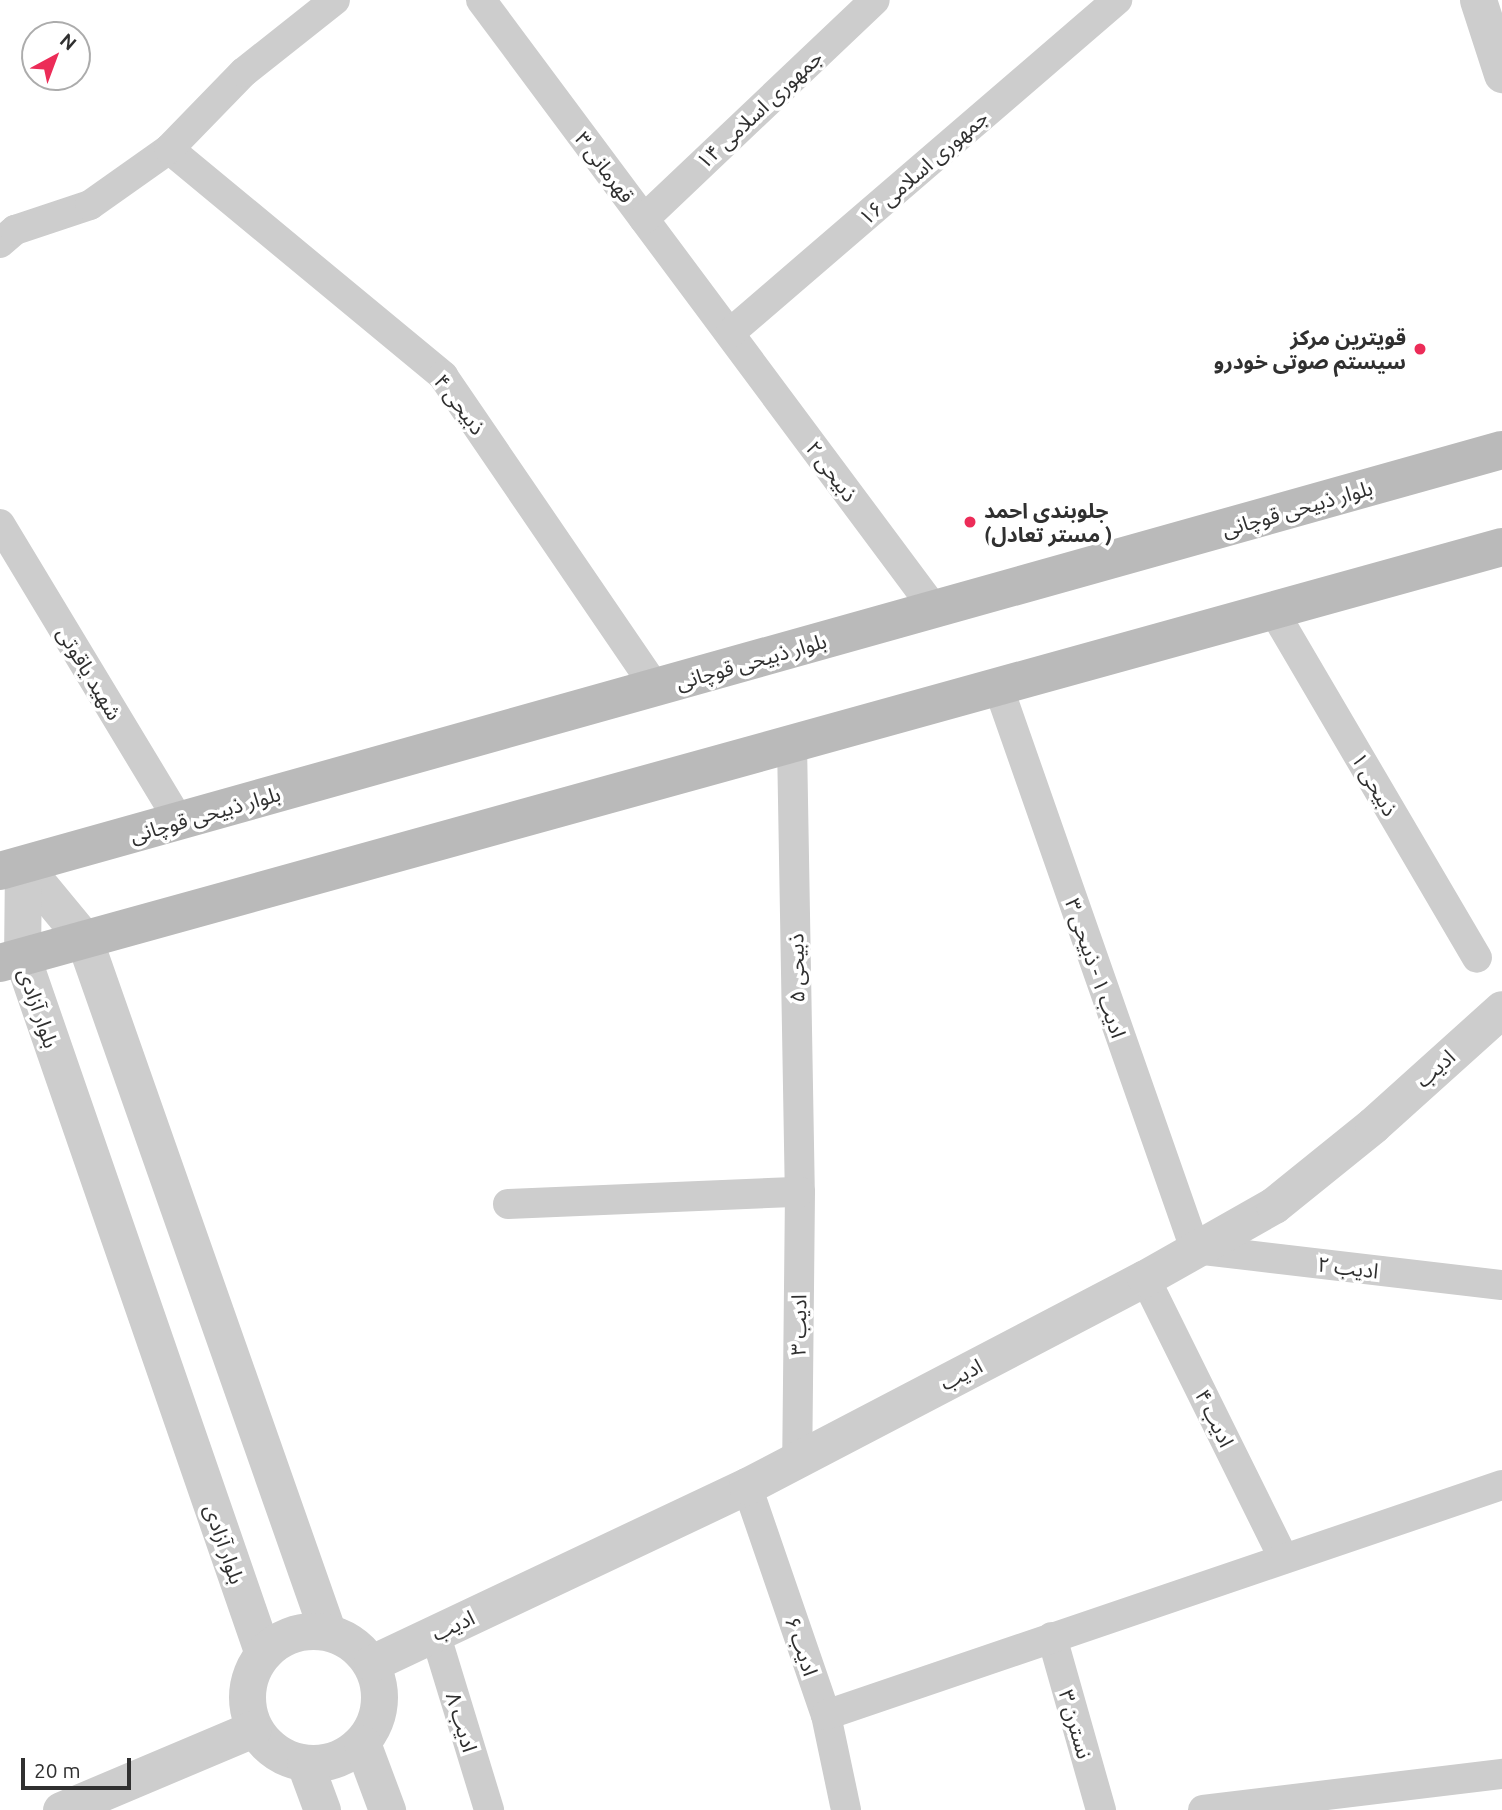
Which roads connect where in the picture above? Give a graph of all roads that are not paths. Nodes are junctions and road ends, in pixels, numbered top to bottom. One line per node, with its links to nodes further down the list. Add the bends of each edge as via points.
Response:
1 (335, 0): 7 (street, via 244,72)
2 (481, 0): 8 (street, قهرمانی ۳)
3 (875, 0): 8 (street, جمهوری اسلامی ۱۴)
4 (1117, 0): 10 (street, جمهوری اسلامی ۱۶)
5 (1478, 0): 6 (street)
6 (1502, 74)
7 (169, 149): 9 (street, via 90,205 15,230); 17 (street, ذبیحی ۴, via 443,376)
8 (644, 219): 10 (street, قهرمانی ۳)
9 (0, 243)
10 (730, 333): 14 (street, ذبیحی ۲)
11 (1502, 450): 14 (main road, بلوار ذبیحی قوچانی)
12 (0, 524): 19 (street, شهید یاقوتی)
13 (1502, 547): 15 (main road)
14 (935, 610): 17 (main road, بلوار ذبیحی قوچانی)
15 (1273, 610): 16 (main road); 22 (street, ذبیحی ۱)
16 (998, 686): 18 (main road); 27 (street, ادیب ۱ - ذبیحی ۳)
17 (656, 688): 19 (main road, بلوار ذبیحی قوچانی)
18 (792, 743): 21 (main road); 25 (street, ذبیحی ۵)
19 (179, 821): 20 (main road, بلوار ذبیحی قوچانی)
20 (11, 868): 21 (street); 23 (street, بلوار آزادی)
21 (84, 939): 23 (main road); 34 (street)
22 (1478, 958)
23 (11, 960): 37 (street, بلوار آزادی)
24 (1502, 1009): 27 (street, ادیب, via 1373,1125 1274,1205)
25 (800, 1192): 26 (street); 30 (street, ادیب ۳)
26 (508, 1204)
27 (1195, 1250): 28 (street, ادیب); 29 (street, ادیب ۲)
28 (1145, 1278): 30 (street, ادیب); 33 (street, ادیب ۴)
29 (1502, 1285)
30 (797, 1459): 32 (street, ادیب)
31 (1502, 1485): 33 (street)
32 (747, 1486): 35 (street, ادیب); 39 (street, ادیب ۶)
33 (1284, 1559): 36 (street)
34 (327, 1630): 37 (street, via 292,1632); 38 (street, via 352,1642)
35 (435, 1633): 38 (street, ادیب); 47 (street, ادیب ۸)
36 (1052, 1637): 39 (street); 49 (street, نسترن ۳)
37 (262, 1651): 40 (street, via 245,1689)
38 (372, 1663): 41 (street, via 381,1705)
39 (826, 1714): 48 (street, ادیب ۶)
40 (253, 1729): 42 (street, via 275,1753); 44 (street)
41 (362, 1743): 42 (street, via 336,1760); 46 (street)
42 (305, 1764): 45 (street)
43 (1502, 1774): 50 (street)
44 (61, 1810)
45 (321, 1810)
46 (387, 1810)
47 (489, 1810)
48 (846, 1810)
49 (1101, 1810)
50 (1203, 1810)

